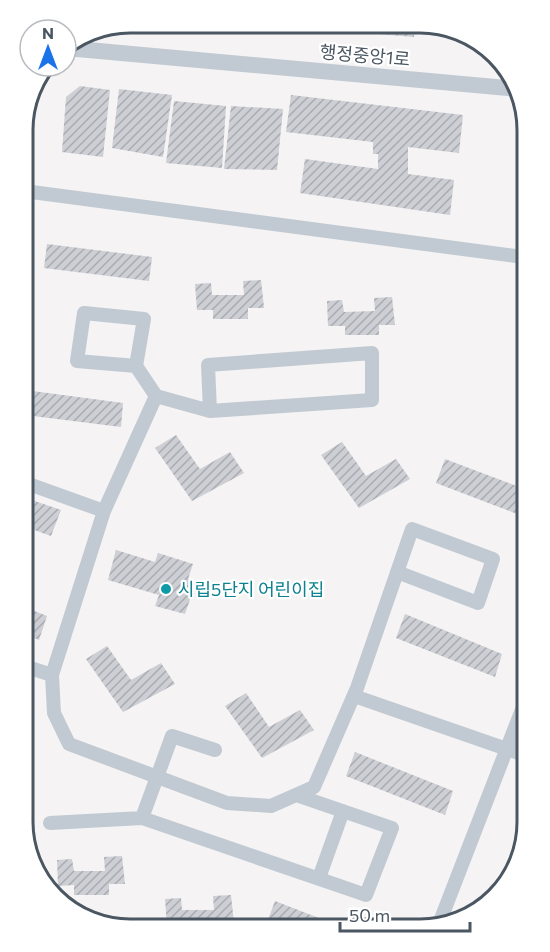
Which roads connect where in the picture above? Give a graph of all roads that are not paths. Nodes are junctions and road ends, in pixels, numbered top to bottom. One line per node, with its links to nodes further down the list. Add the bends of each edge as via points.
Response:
1 (78, 49): 2 (street, 행정중앙1로)
2 (507, 88)
3 (33, 192): 4 (street)
4 (517, 256)
5 (136, 366): 5 (street, via 144,319 84,313 77,361); 6 (street)
6 (156, 396): 7 (street); 9 (street)
7 (210, 411): 7 (street, via 372,400 372,354 208,365)
8 (33, 486): 9 (street)
9 (104, 511): 12 (street)
10 (397, 572): 10 (street, via 412,529 493,559 478,603); 13 (street)
11 (33, 670): 12 (street)
12 (52, 675): 18 (street, via 54,713 69,744)
13 (354, 696): 15 (street); 19 (street, via 314,787)
14 (517, 724): 15 (street)
15 (508, 749): 17 (street); 24 (street)
16 (215, 750): 18 (street, via 172,736)
17 (517, 752)
18 (157, 777): 19 (street, via 226,803 271,806); 21 (street)
19 (296, 795): 20 (street)
20 (343, 812): 23 (street); 23 (street, via 392,828 366,895)
21 (142, 818): 22 (street); 23 (street)
22 (50, 823)
23 (318, 878)
24 (442, 916)

